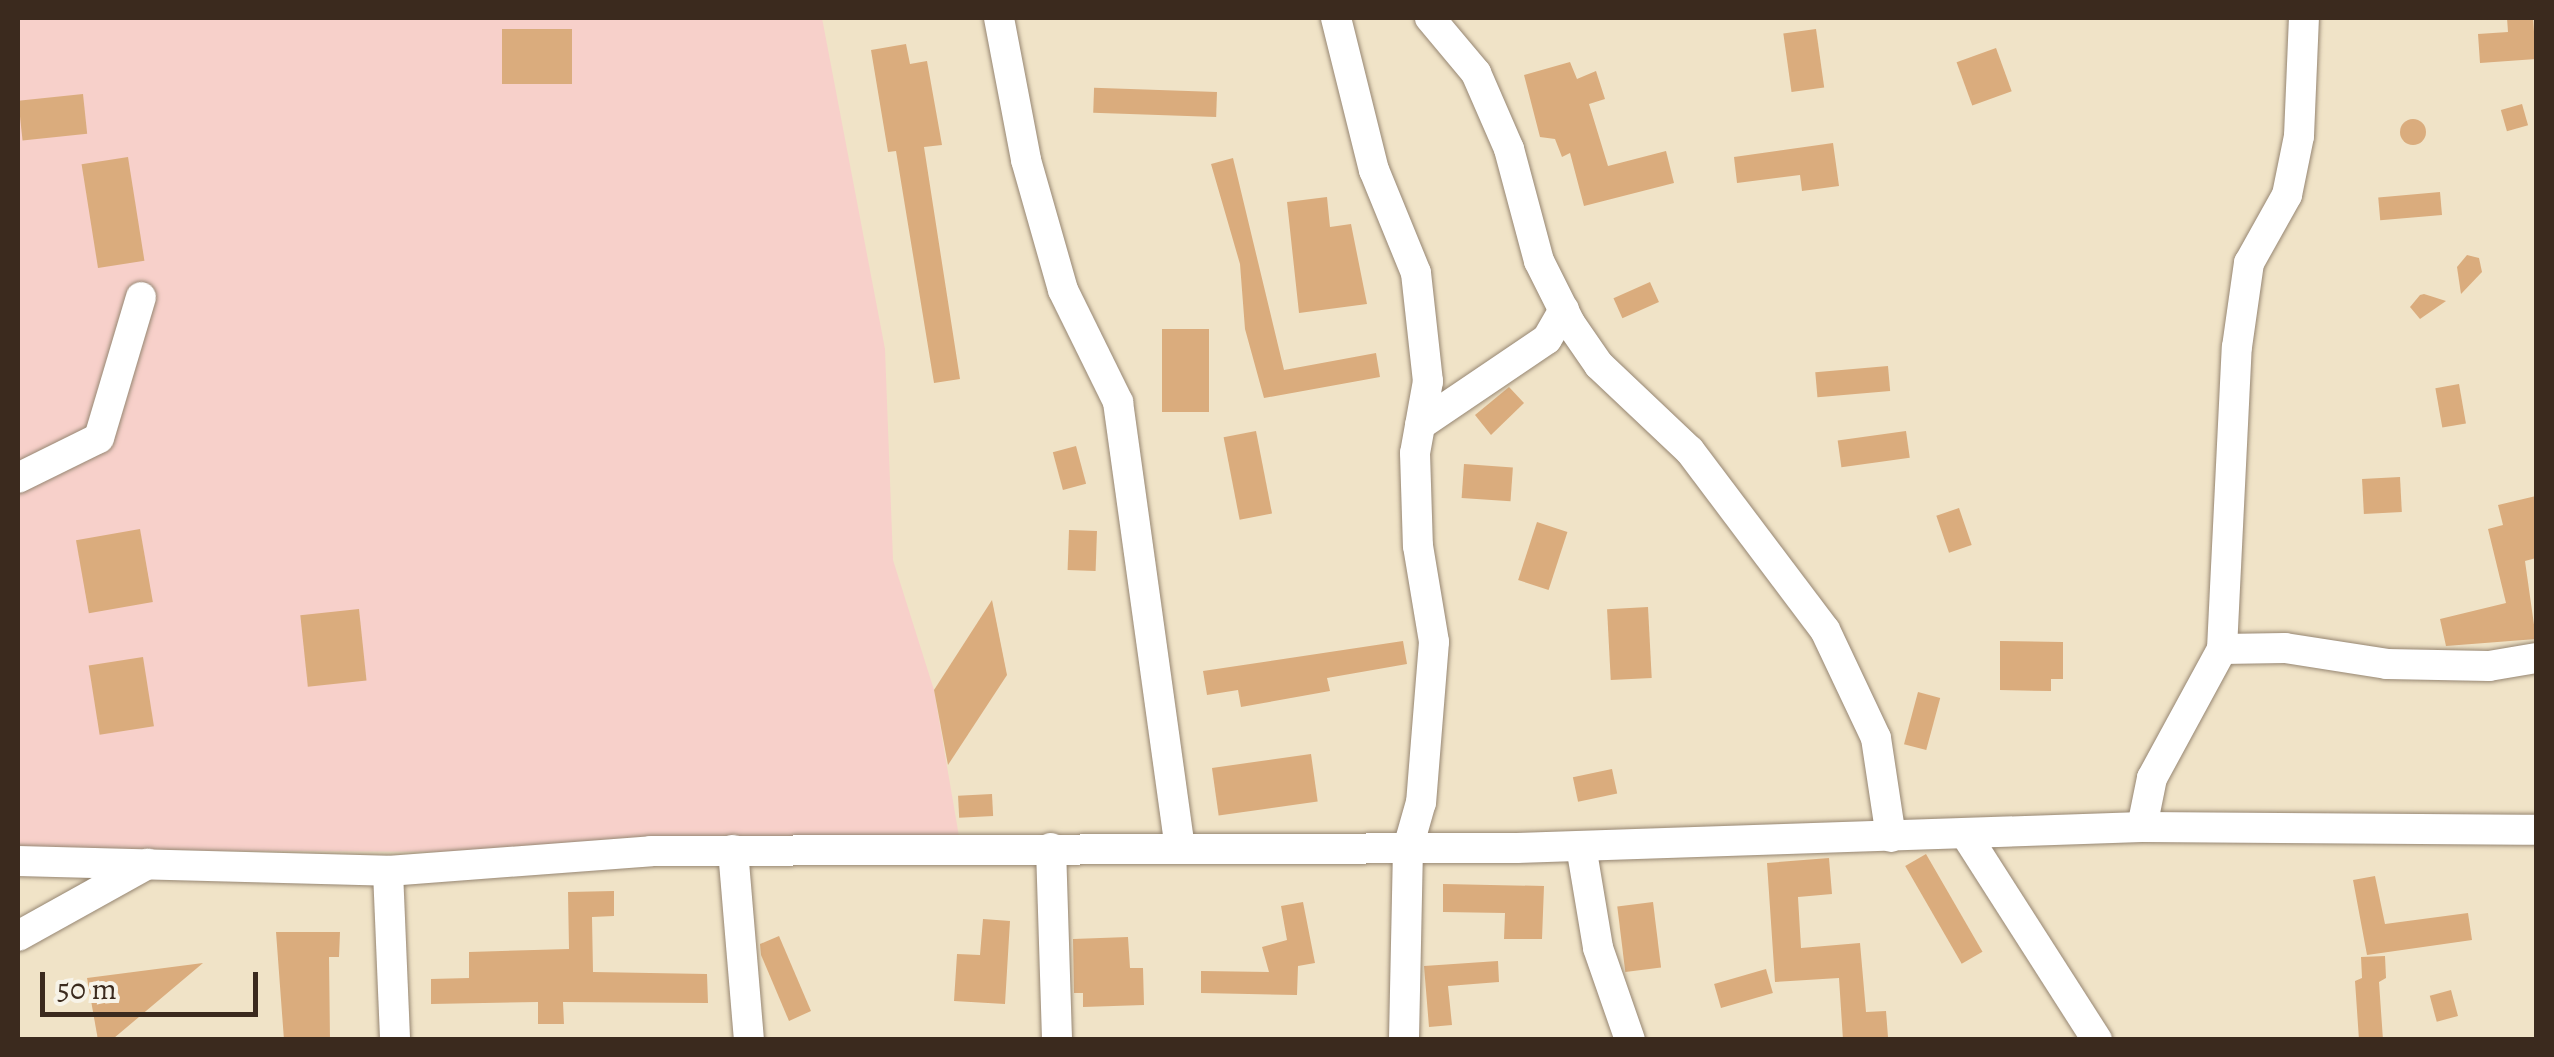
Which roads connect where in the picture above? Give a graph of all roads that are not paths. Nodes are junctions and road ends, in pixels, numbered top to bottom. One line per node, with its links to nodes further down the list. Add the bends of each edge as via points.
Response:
1 (999, 18): 16 (street, via 1026,160 1063,290 1118,402)
2 (1336, 18): 7 (street, via 1374,170 1416,272 1428,381)
3 (1430, 18): 6 (street, via 1476,73 1509,149 1539,261)
4 (2304, 18): 9 (street, via 2290,180 2250,263 2238,346)
5 (141, 297): 8 (street, via 99,438)
6 (1564, 310): 7 (street, via 1547,339); 14 (street, via 1599,365 1690,451 1755,529 1825,630 1876,738)
7 (1420, 424): 18 (street, via 1418,546 1434,642 1421,802)
8 (18, 478)
9 (2222, 650): 10 (street, via 2286,648 2387,664 2490,666); 11 (street, via 2152,778)
10 (2536, 658)
11 (2142, 827): 12 (street); 13 (street)
12 (2536, 830)
13 (1966, 836): 14 (street); 29 (street)
14 (1891, 837): 15 (street)
15 (1581, 846): 18 (street); 28 (street, via 1598,948)
16 (1180, 847): 17 (street); 18 (street)
17 (1052, 848): 19 (street); 26 (street)
18 (1408, 848): 27 (street)
19 (733, 850): 22 (street); 25 (street)
20 (18, 861): 21 (street)
21 (151, 863): 22 (street); 23 (street)
22 (388, 871): 24 (street)
23 (18, 936)
24 (395, 1040)
25 (749, 1040)
26 (1057, 1040)
27 (1404, 1040)
28 (1630, 1040)
29 (2097, 1040)

